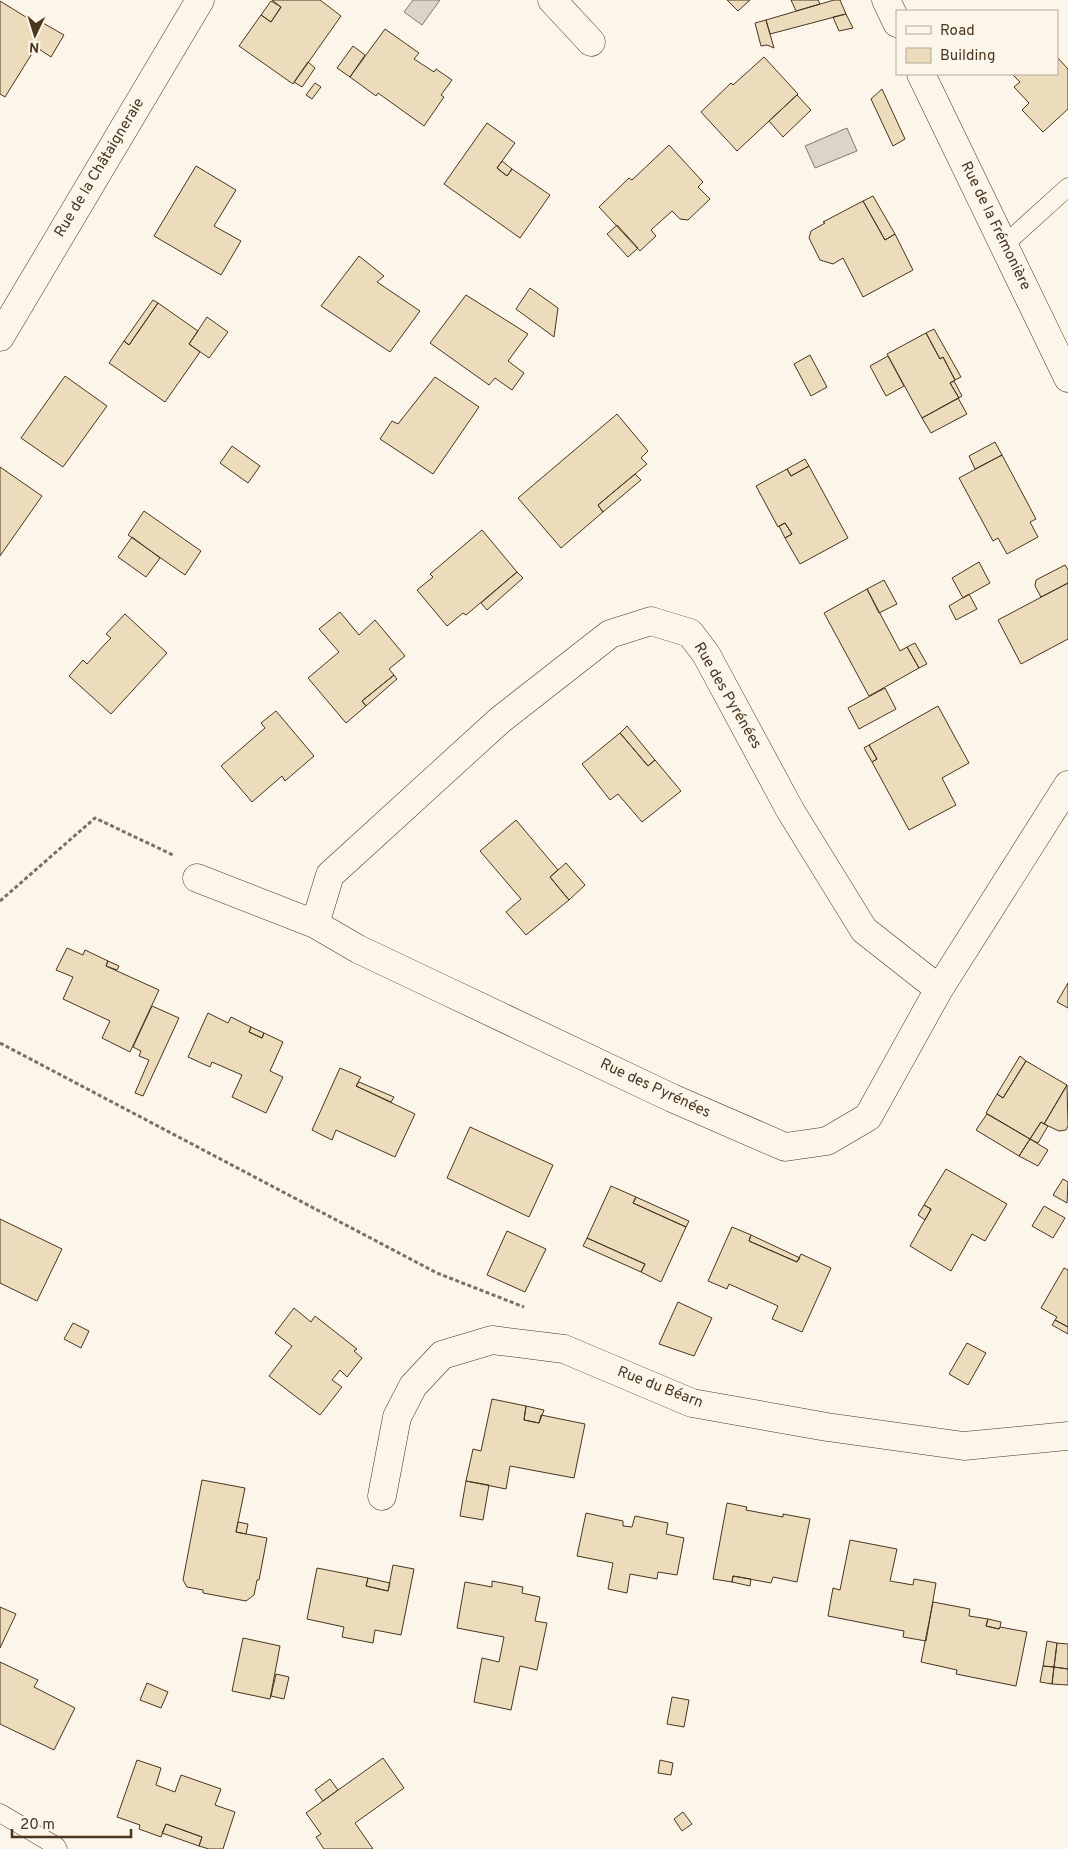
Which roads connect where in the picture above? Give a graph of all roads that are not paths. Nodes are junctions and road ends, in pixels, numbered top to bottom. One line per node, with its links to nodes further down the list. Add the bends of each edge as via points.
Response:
1 (200, 0): 9 (street, Rue de la Châtaigneraie)
2 (552, 0): 5 (street)
3 (886, 0): 4 (street)
4 (896, 21)
5 (591, 42)
6 (921, 75): 8 (street, Rue de la Frémonière)
7 (1068, 187): 8 (lane)
8 (1004, 244): 10 (street, Rue de la Frémonière)
9 (0, 337)
10 (1068, 378)
11 (1068, 785): 14 (street, Rue des Pyrénées)
12 (197, 878): 13 (street, Rue des Pyrénées)
13 (315, 924): 14 (street, Rue des Pyrénées, via 358,949 672,1098 784,1147 827,1141 868,1117); 14 (street, Rue des Pyrénées, via 330,875 500,720 610,634 652,620 690,633 706,654 790,810 864,930)
14 (939, 989)
15 (1068, 1436): 16 (street, Rue du Béarn, via 964,1446 826,1427 692,1403 564,1349 492,1340 442,1355 413,1386 397,1416)
16 (382, 1496)
17 (0, 1813): 18 (lane)
18 (58, 1849)

